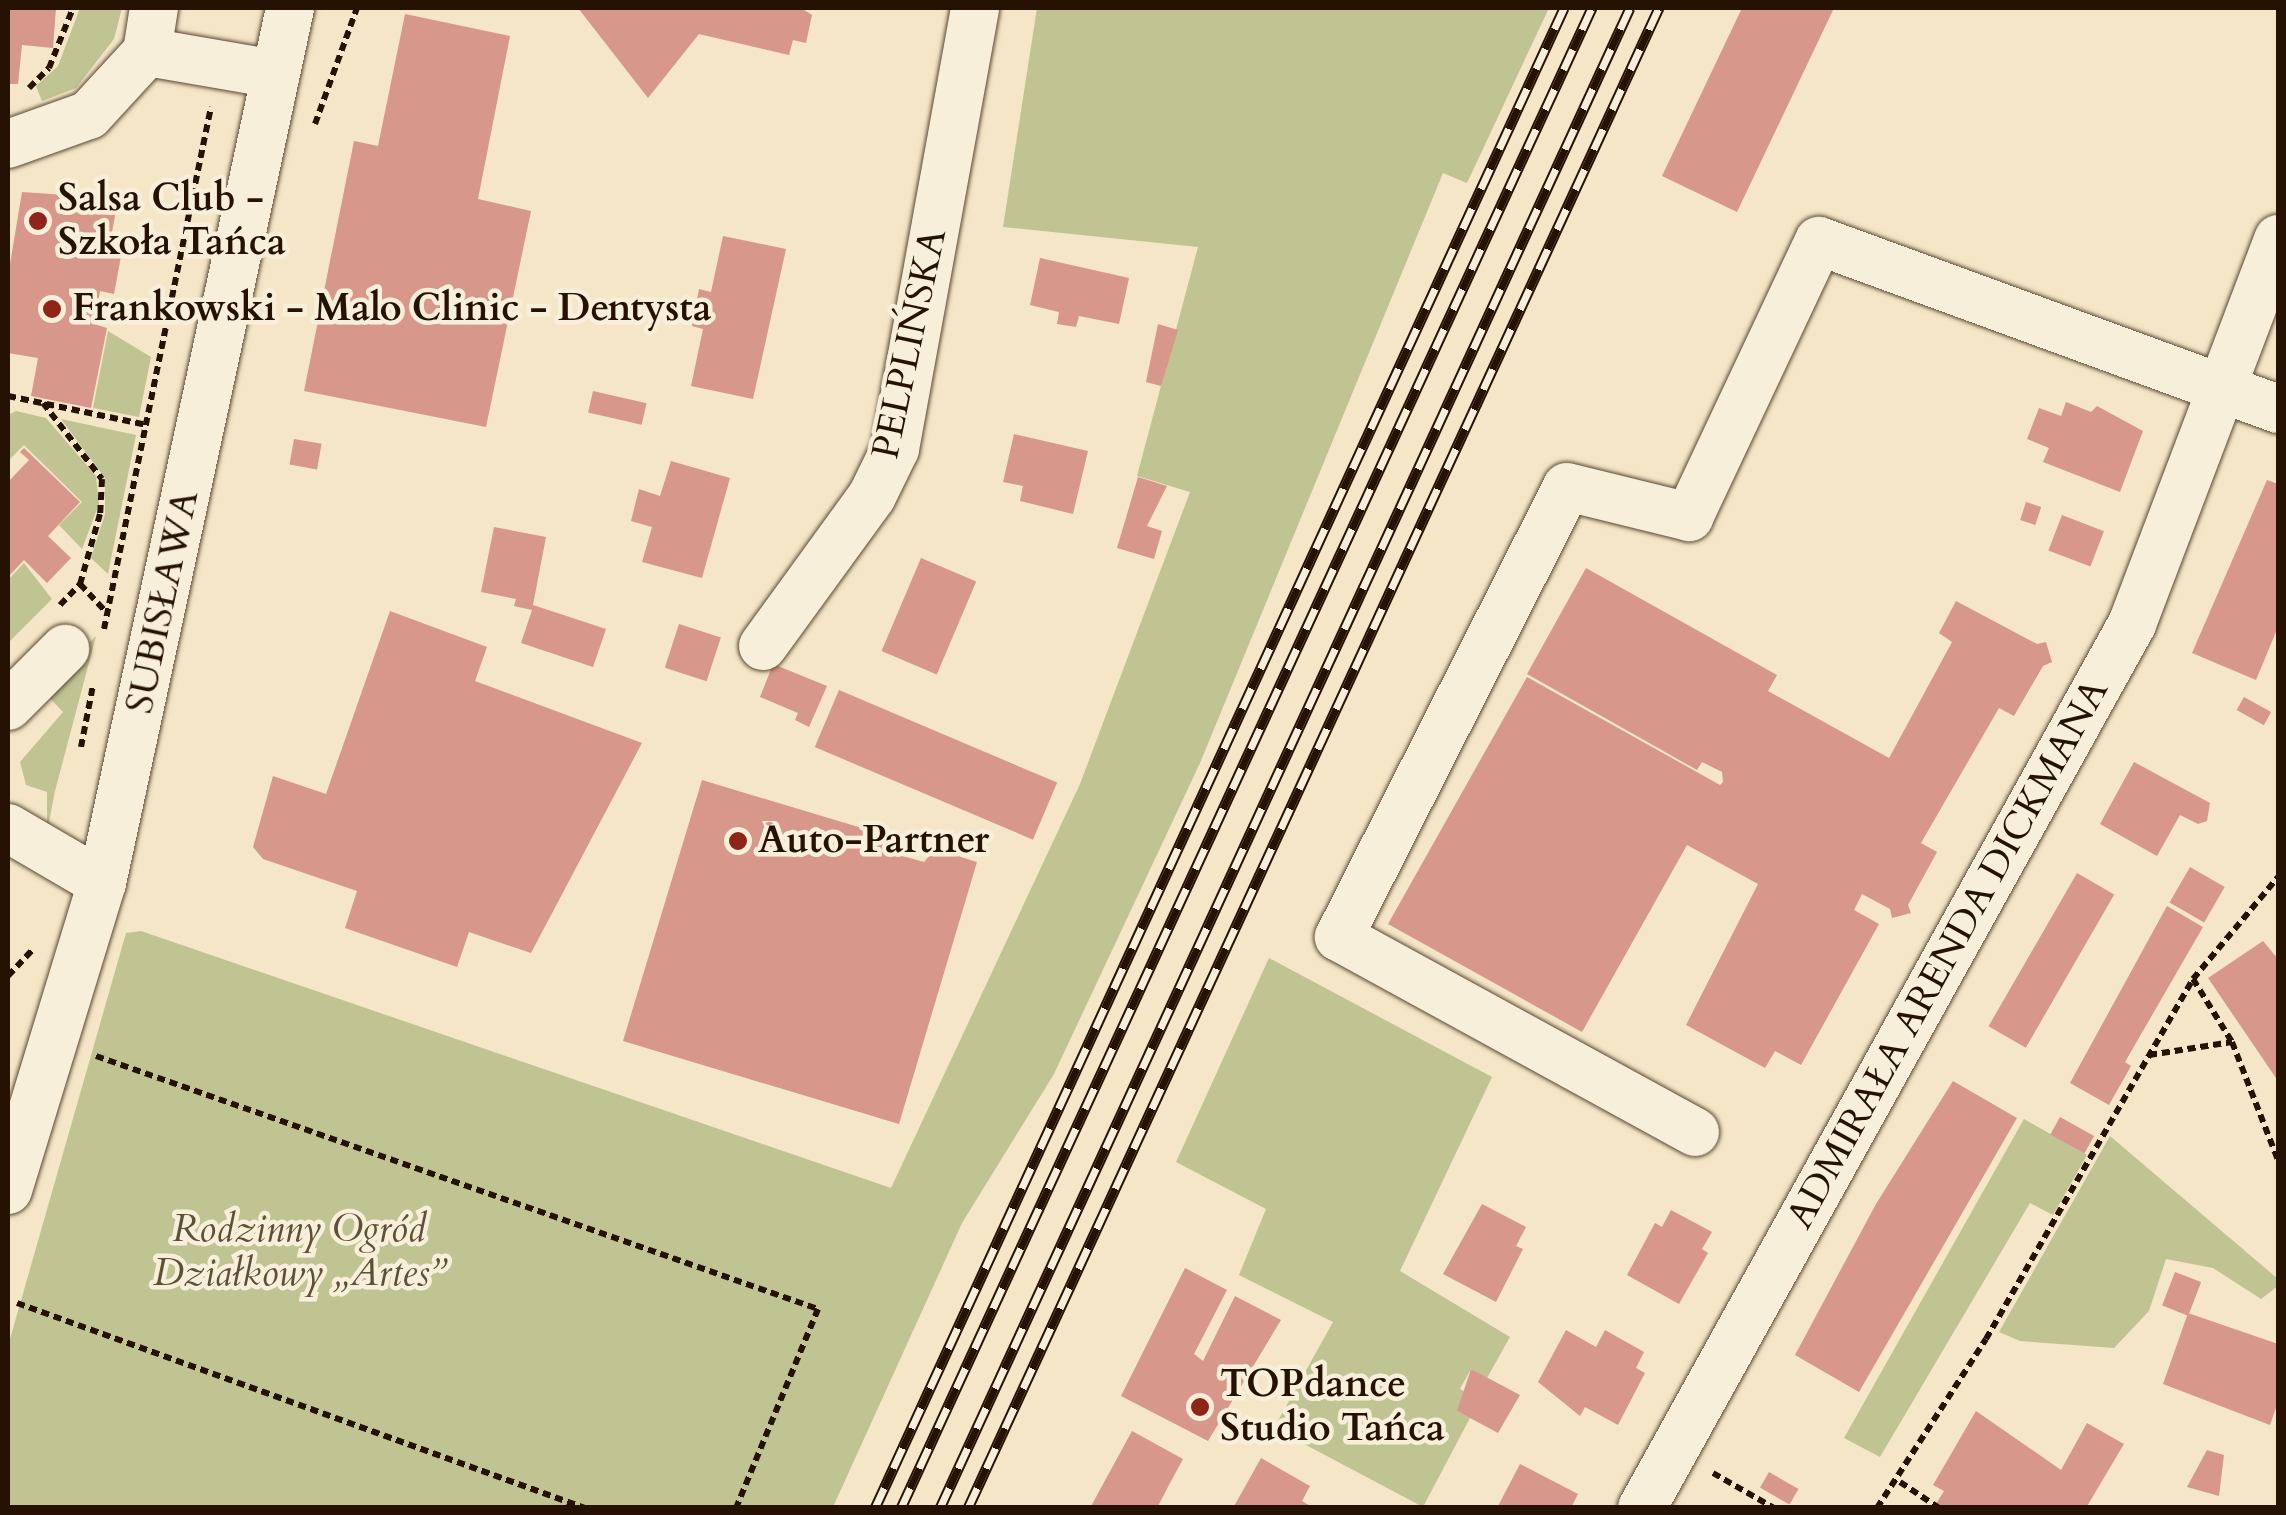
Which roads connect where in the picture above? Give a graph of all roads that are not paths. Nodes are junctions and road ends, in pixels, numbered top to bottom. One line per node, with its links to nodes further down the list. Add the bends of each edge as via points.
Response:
1 (290, 8): 4 (street, SUBISŁAWA)
2 (975, 8): 9 (street, PELPLIŃSKA, via 895,448 872,496)
3 (151, 30): 4 (street); 5 (street, via 89,115)
4 (275, 74): 13 (street, SUBISŁAWA)
5 (8, 144)
6 (2278, 239): 7 (street, ADMIRAŁA ARENDA DICKMANA)
7 (2226, 388): 8 (street); 14 (street, via 1819,241 1689,517 1568,488 1338,937); 16 (street, ADMIRAŁA ARENDA DICKMANA, via 2132,624)
8 (2278, 409)
9 (763, 646)
10 (87, 655): 11 (street)
11 (8, 706)
12 (8, 828): 13 (street)
13 (102, 883): 15 (street, SUBISŁAWA)
14 (1695, 1132)
15 (8, 1190)
16 (1642, 1508)

